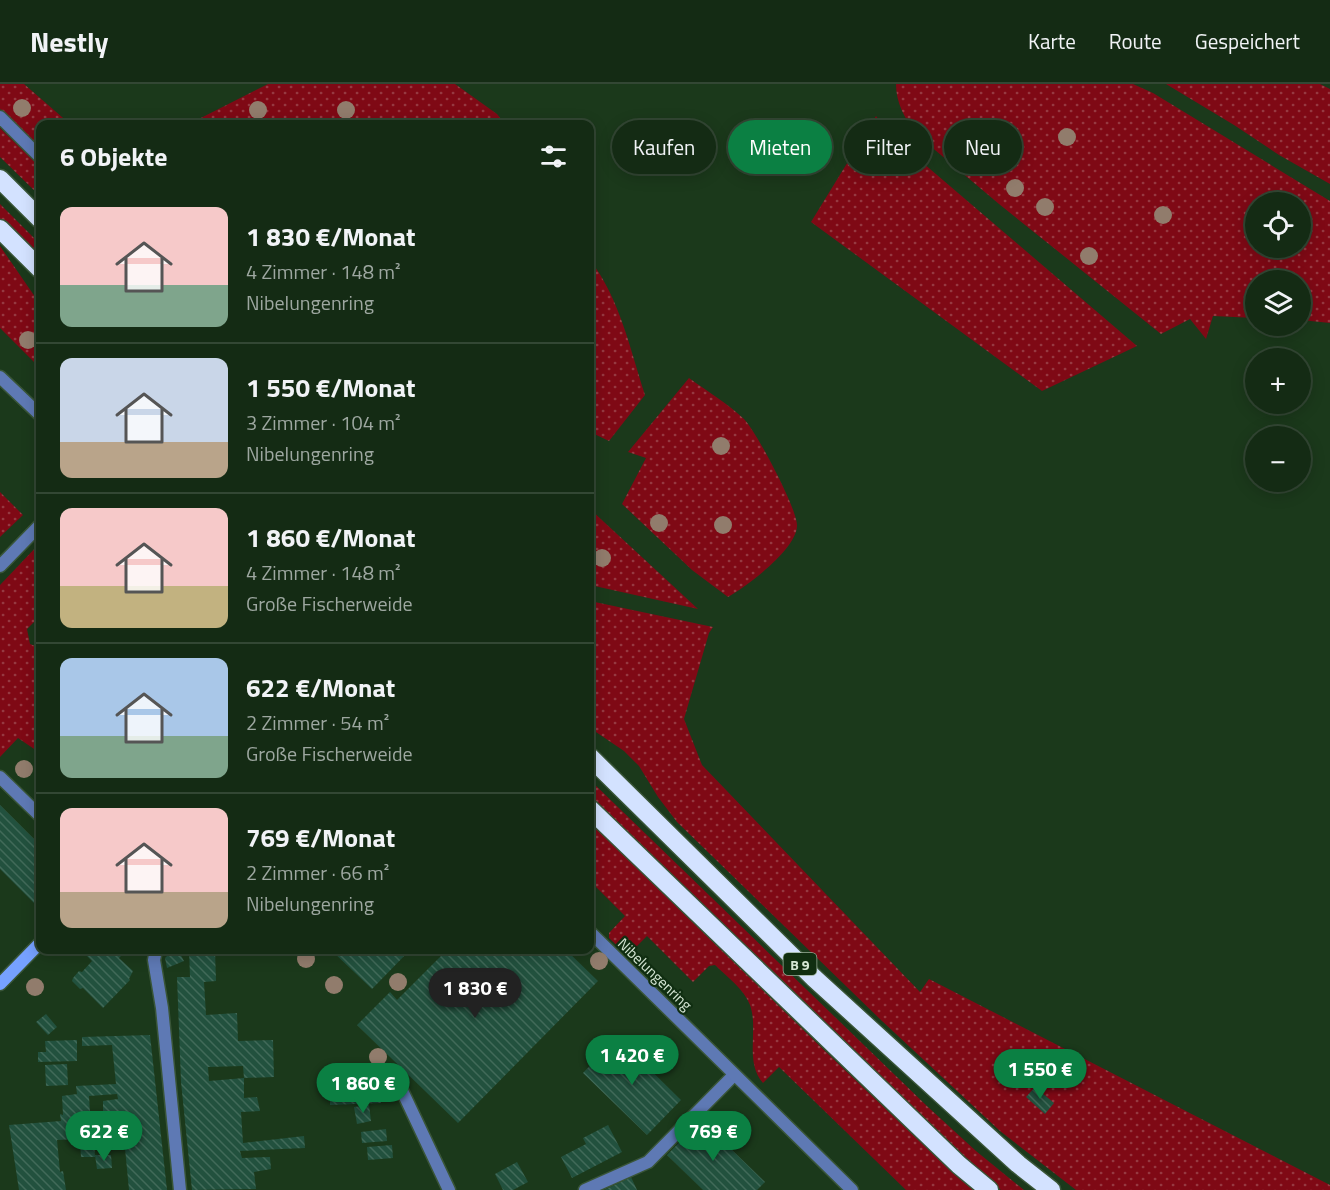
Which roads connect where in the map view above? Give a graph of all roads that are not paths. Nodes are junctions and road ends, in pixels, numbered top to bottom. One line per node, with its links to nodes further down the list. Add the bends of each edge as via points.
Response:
1 (0, 117): 2 (street)
2 (36, 153)
3 (0, 179): 4 (highway)
4 (36, 215)
5 (0, 229): 6 (highway)
6 (36, 265)
7 (0, 376): 8 (street)
8 (36, 411)
9 (36, 529): 10 (street)
10 (0, 566)
11 (594, 761): 26 (highway, B 9, via 814,978)
12 (0, 777): 13 (street)
13 (36, 812)
14 (594, 813): 25 (highway, B 9)
15 (594, 936): 19 (street, Nibelungenring)
16 (36, 947): 18 (main road)
17 (155, 954): 21 (street)
18 (0, 984)
19 (734, 1075): 23 (street, via 648,1162); 24 (street, Nibelungenring)
20 (398, 1082): 22 (street)
21 (180, 1190)
22 (449, 1190)
23 (585, 1190)
24 (852, 1190)
25 (989, 1190)
26 (1051, 1190)

